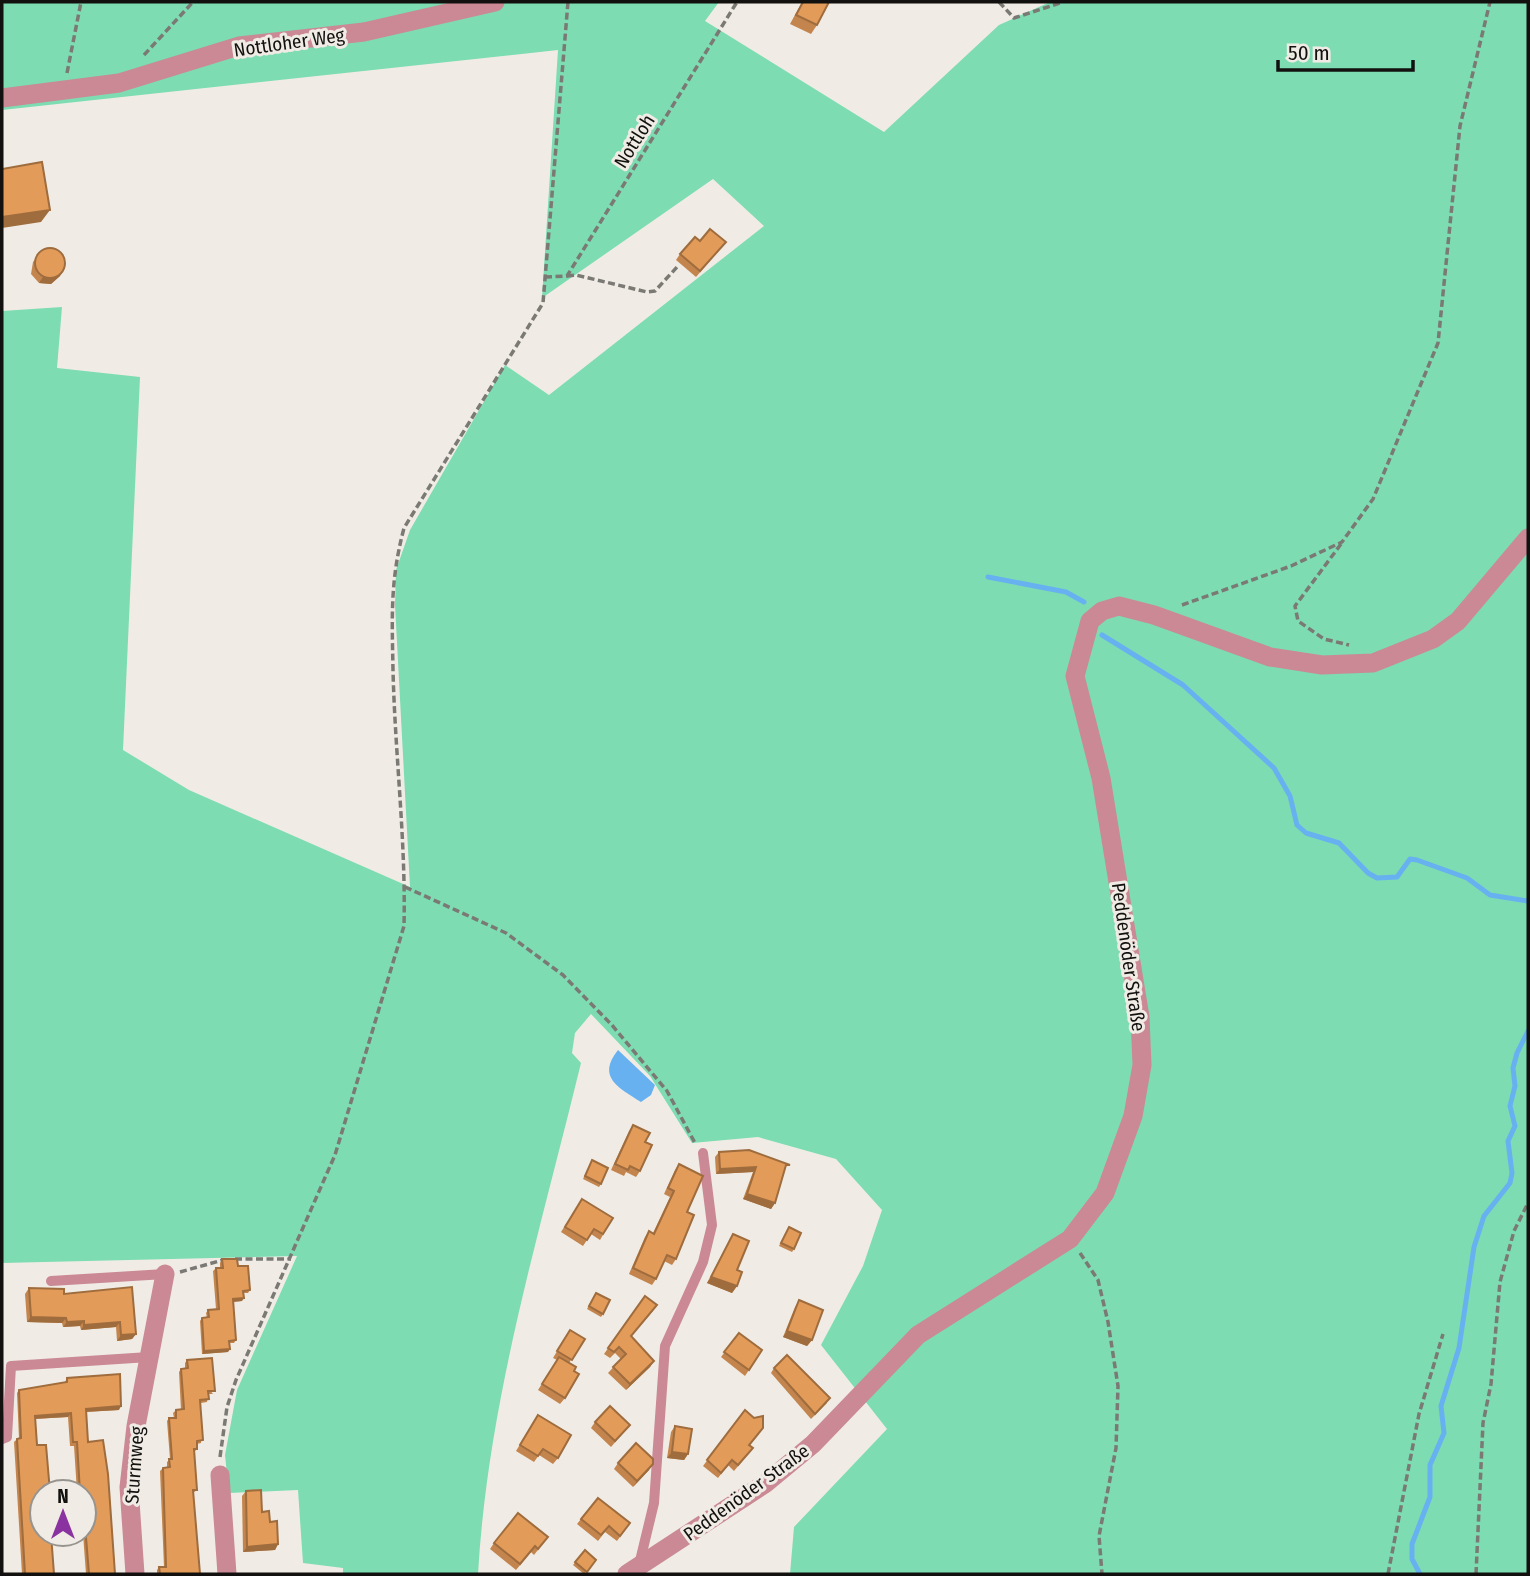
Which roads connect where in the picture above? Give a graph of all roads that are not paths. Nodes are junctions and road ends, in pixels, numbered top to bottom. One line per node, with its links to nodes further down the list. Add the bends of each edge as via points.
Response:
1 (495, 2): 2 (street, Nottloher Weg, via 364,32 239,46 119,83)
2 (2, 98)
3 (1528, 538): 10 (street, Peddenöder Straße, via 1458,621 1433,639 1373,663 1322,666 1270,657 1119,606 1090,621 1075,676 1101,778 1140,1017 1142,1065 1133,1116 1105,1193 1070,1239 918,1335 813,1444 766,1483)
4 (703, 1153): 10 (lane, Peddenöder Straße, via 712,1225 703,1262 665,1346 654,1503)
5 (164, 1274): 6 (lane); 7 (street, Sturmweg)
6 (51, 1281)
7 (149, 1357): 8 (lane, via 11,1366 7,1437); 11 (street, Sturmweg, via 129,1488)
8 (2, 1439)
9 (220, 1475): 12 (street)
10 (633, 1570)
11 (135, 1574)
12 (227, 1574)

